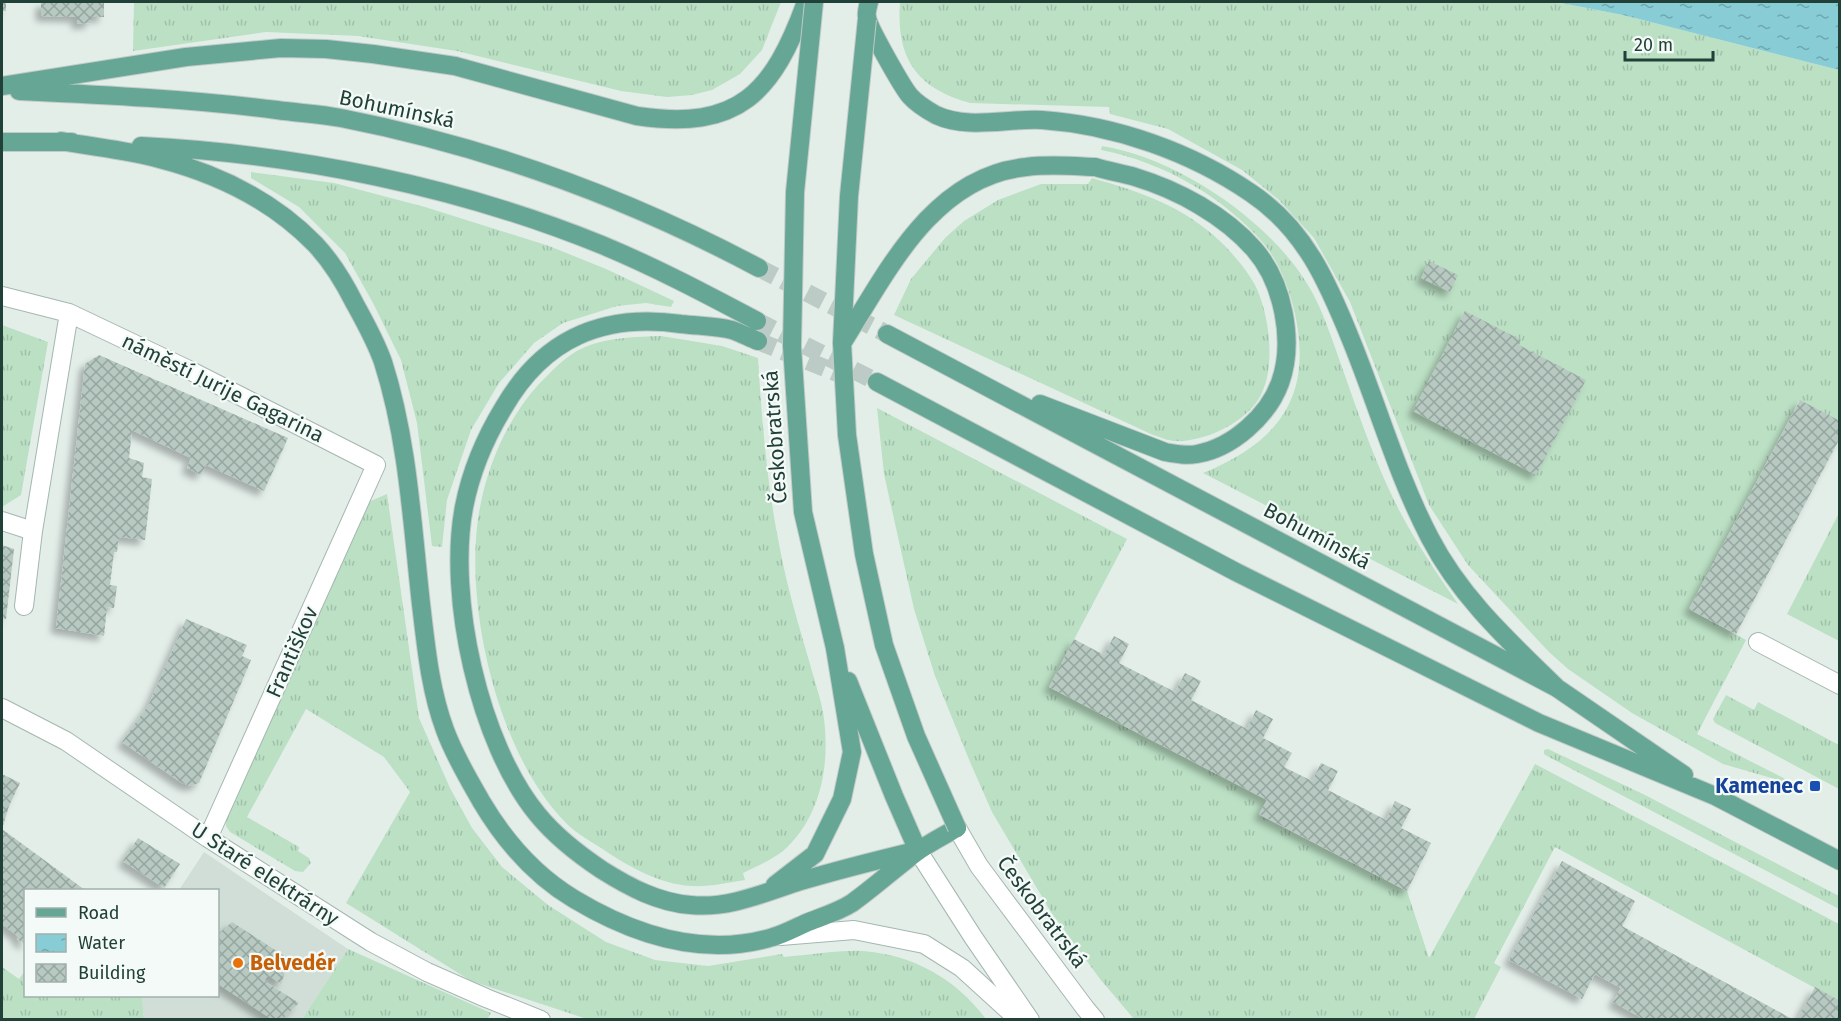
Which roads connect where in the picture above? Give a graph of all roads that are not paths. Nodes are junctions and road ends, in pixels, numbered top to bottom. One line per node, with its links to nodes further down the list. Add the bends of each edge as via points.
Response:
1 (806, 2): 4 (main road, via 787,49 765,81 735,107 684,120 637,116 455,66 326,49 281,48 186,57)
2 (814, 2): 22 (main road, Českobratrská, bridge, via 795,192 792,346 802,512)
3 (868, 10): 13 (main road, Českobratrská, bridge, via 849,196); 24 (main road, via 905,90 937,115 968,122 1044,120 1105,130 1168,150 1218,173 1269,207 1301,239 1336,302 1397,465 1431,541 1475,606)
4 (2, 88): 7 (main road, Bohumínská, via 215,102 339,118 457,145 649,213)
5 (60, 141): 6 (main road); 10 (main road, via 202,149 330,167 440,192 602,245); 16 (main road, via 159,159 226,181 285,217 316,245 340,275 382,360)
6 (2, 142)
7 (759, 268)
8 (2, 296): 9 (street, náměstí Jurije Gagarina)
9 (69, 313): 17 (street, náměstí Jurije Gagarina); 19 (street)
10 (757, 321)
11 (886, 334): 14 (main road, Bohumínská)
12 (759, 341): 31 (main road, via 732,330 634,322 572,337 549,352 512,393 489,432 464,507 459,557 468,654 481,702 501,752 536,813 561,840 592,864 657,898 690,905 723,904)
13 (842, 343): 14 (main road, bridge, via 910,238 949,199 979,181 1015,169 1048,166 1095,167 1135,177 1220,219 1255,250 1267,268 1277,290 1285,328 1284,367 1269,402 1229,442 1206,452 1185,455 1152,447); 27 (main road, Českobratrská, bridge, via 847,435 864,554 884,645 916,736)
14 (960, 373): 24 (main road, Bohumínská)
15 (877, 386): 26 (main road, Bohumínská, via 1236,572 1532,719)
16 (404, 458): 17 (street); 32 (main road, via 434,693 445,732 464,772 514,849 567,895 598,914 658,937 708,946)
17 (376, 465): 28 (street, Františkov)
18 (2, 521): 19 (street)
19 (33, 531): 20 (street)
20 (24, 606)
21 (1758, 642): 23 (street)
22 (835, 648): 29 (main road, Českobratrská); 31 (main road, via 852,752 842,799 815,854)
23 (1839, 685)
24 (1557, 688): 26 (main road, Bohumínská)
25 (2, 708): 28 (street, U Staré elektrárny, via 66,741)
26 (1715, 796): 30 (main road, Bohumínská)
27 (957, 828): 29 (main road); 36 (street, Českobratrská, via 979,866)
28 (208, 838): 33 (street, U Staré elektrárny, via 371,942 437,976)
29 (918, 851): 31 (main road, via 856,865); 32 (main road, via 849,905); 35 (street, Českobratrská)
30 (1839, 861)
31 (759, 895)
32 (773, 937): 34 (street, via 854,930 924,944 962,968)
33 (541, 1020)
34 (1018, 1020)
35 (1030, 1020)
36 (1095, 1020)

